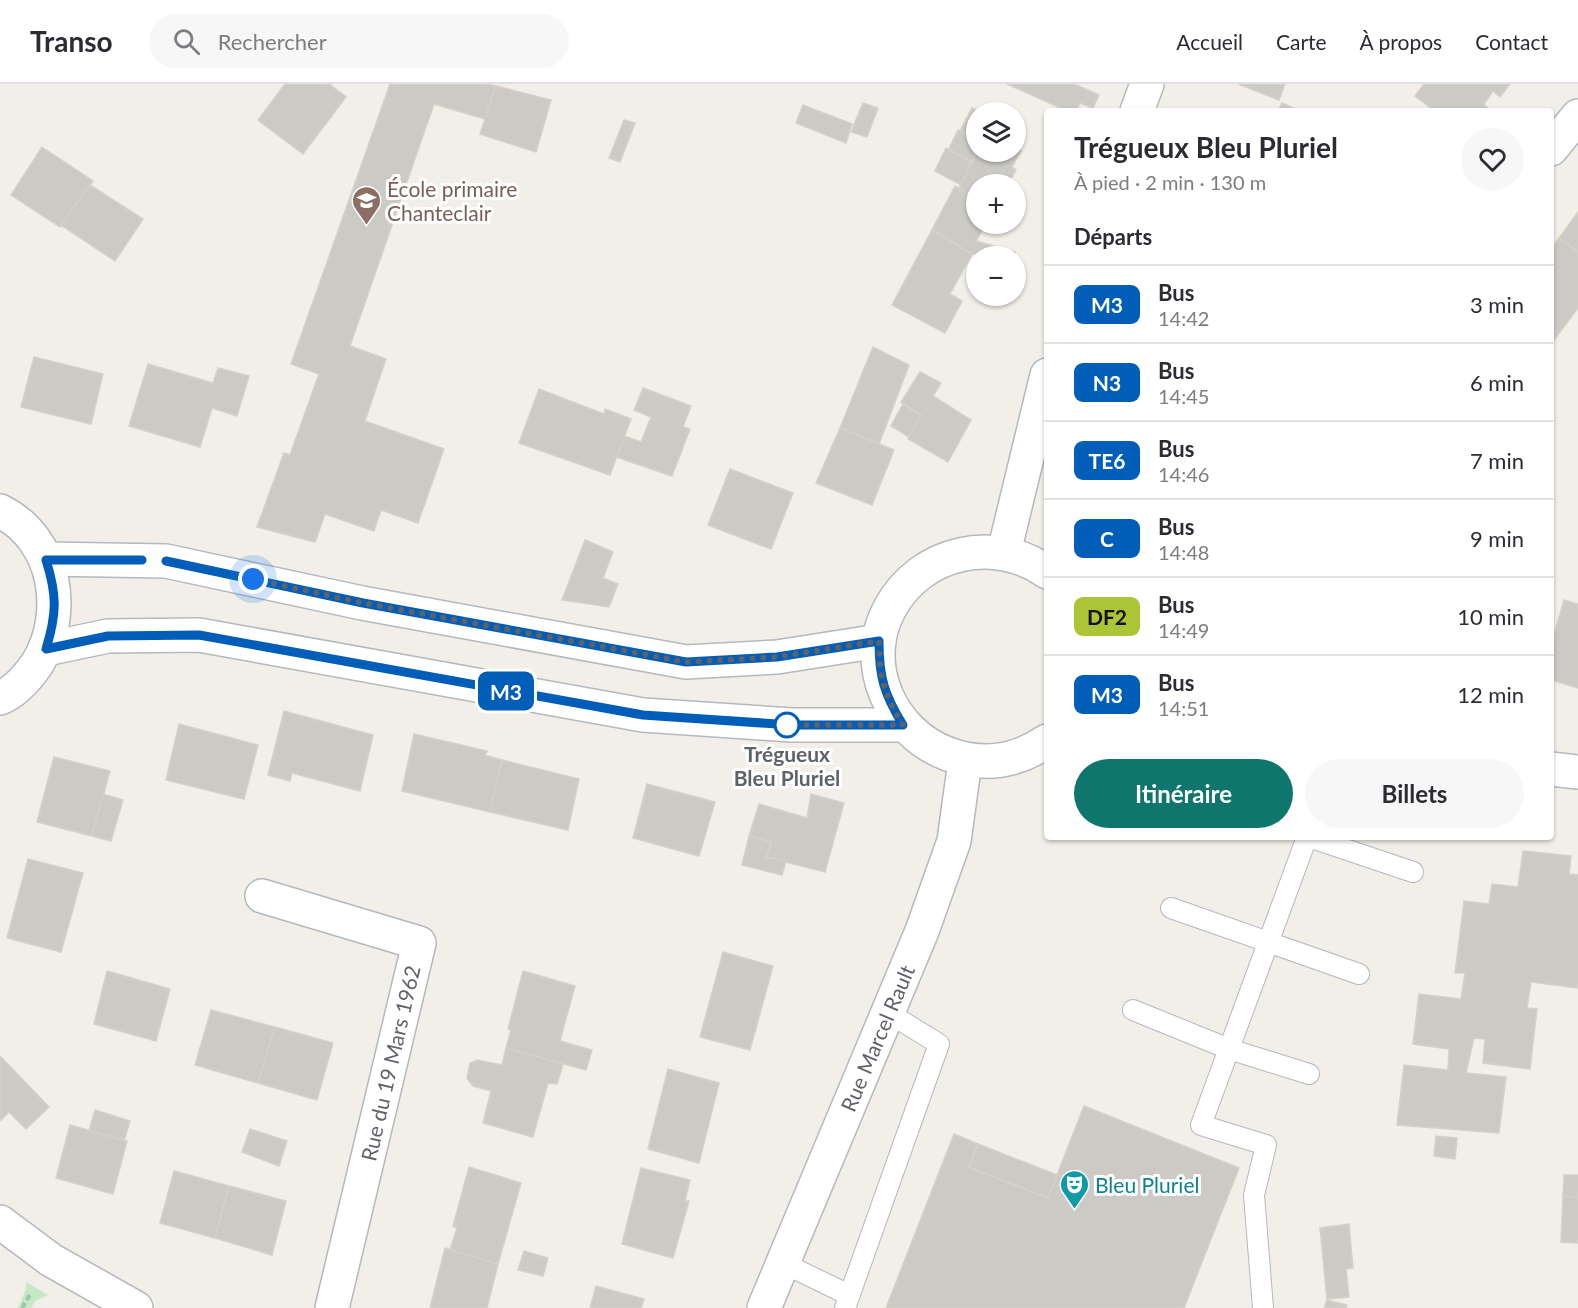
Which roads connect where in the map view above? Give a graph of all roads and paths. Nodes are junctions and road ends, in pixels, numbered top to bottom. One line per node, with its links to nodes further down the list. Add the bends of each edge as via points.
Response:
1 (1148, 84): 2 (street)
2 (1138, 108)
3 (1578, 116): 4 (street)
4 (1554, 145)
5 (1044, 387): 7 (street)
6 (0, 511): 8 (street, via 28,533)
7 (1004, 552): 9 (street, via 1032,561); 10 (street, via 970,551 938,561 910,581 890,609)
8 (46, 560): 10 (street, via 166,561 363,603 686,662 777,657); 11 (street, via 55,588 55,620)
9 (1044, 570)
10 (879, 641): 13 (street, via 879,671 887,700)
11 (46, 649): 12 (street, via 29,676); 13 (street, via 108,636 199,635 643,715 792,725)
12 (0, 698)
13 (903, 725): 15 (street, via 931,748)
14 (1044, 743): 15 (street, via 999,762)
15 (965, 761): 26 (street, Rue Marcel Rault, via 954,841 922,931)
16 (1554, 769): 17 (street)
17 (1578, 772)
18 (1307, 840): 23 (lane)
19 (1317, 840): 20 (lane)
20 (1413, 872)
21 (262, 896): 33 (street, Rue du 19 Mars 1962, via 419,943)
22 (1171, 908): 23 (lane)
23 (1268, 942): 24 (lane); 27 (lane)
24 (1359, 974)
25 (1133, 1010): 27 (lane)
26 (887, 1012): 30 (street, Rue Marcel Rault); 31 (lane, via 939,1044)
27 (1229, 1049): 28 (lane); 35 (lane, via 1201,1125 1266,1145 1254,1195)
28 (1309, 1074)
29 (0, 1222): 32 (street, via 51,1260)
30 (783, 1263): 31 (lane); 34 (street, Rue Marcel Rault)
31 (847, 1301)
32 (136, 1308)
33 (332, 1308)
34 (764, 1308)
35 (1263, 1308)

